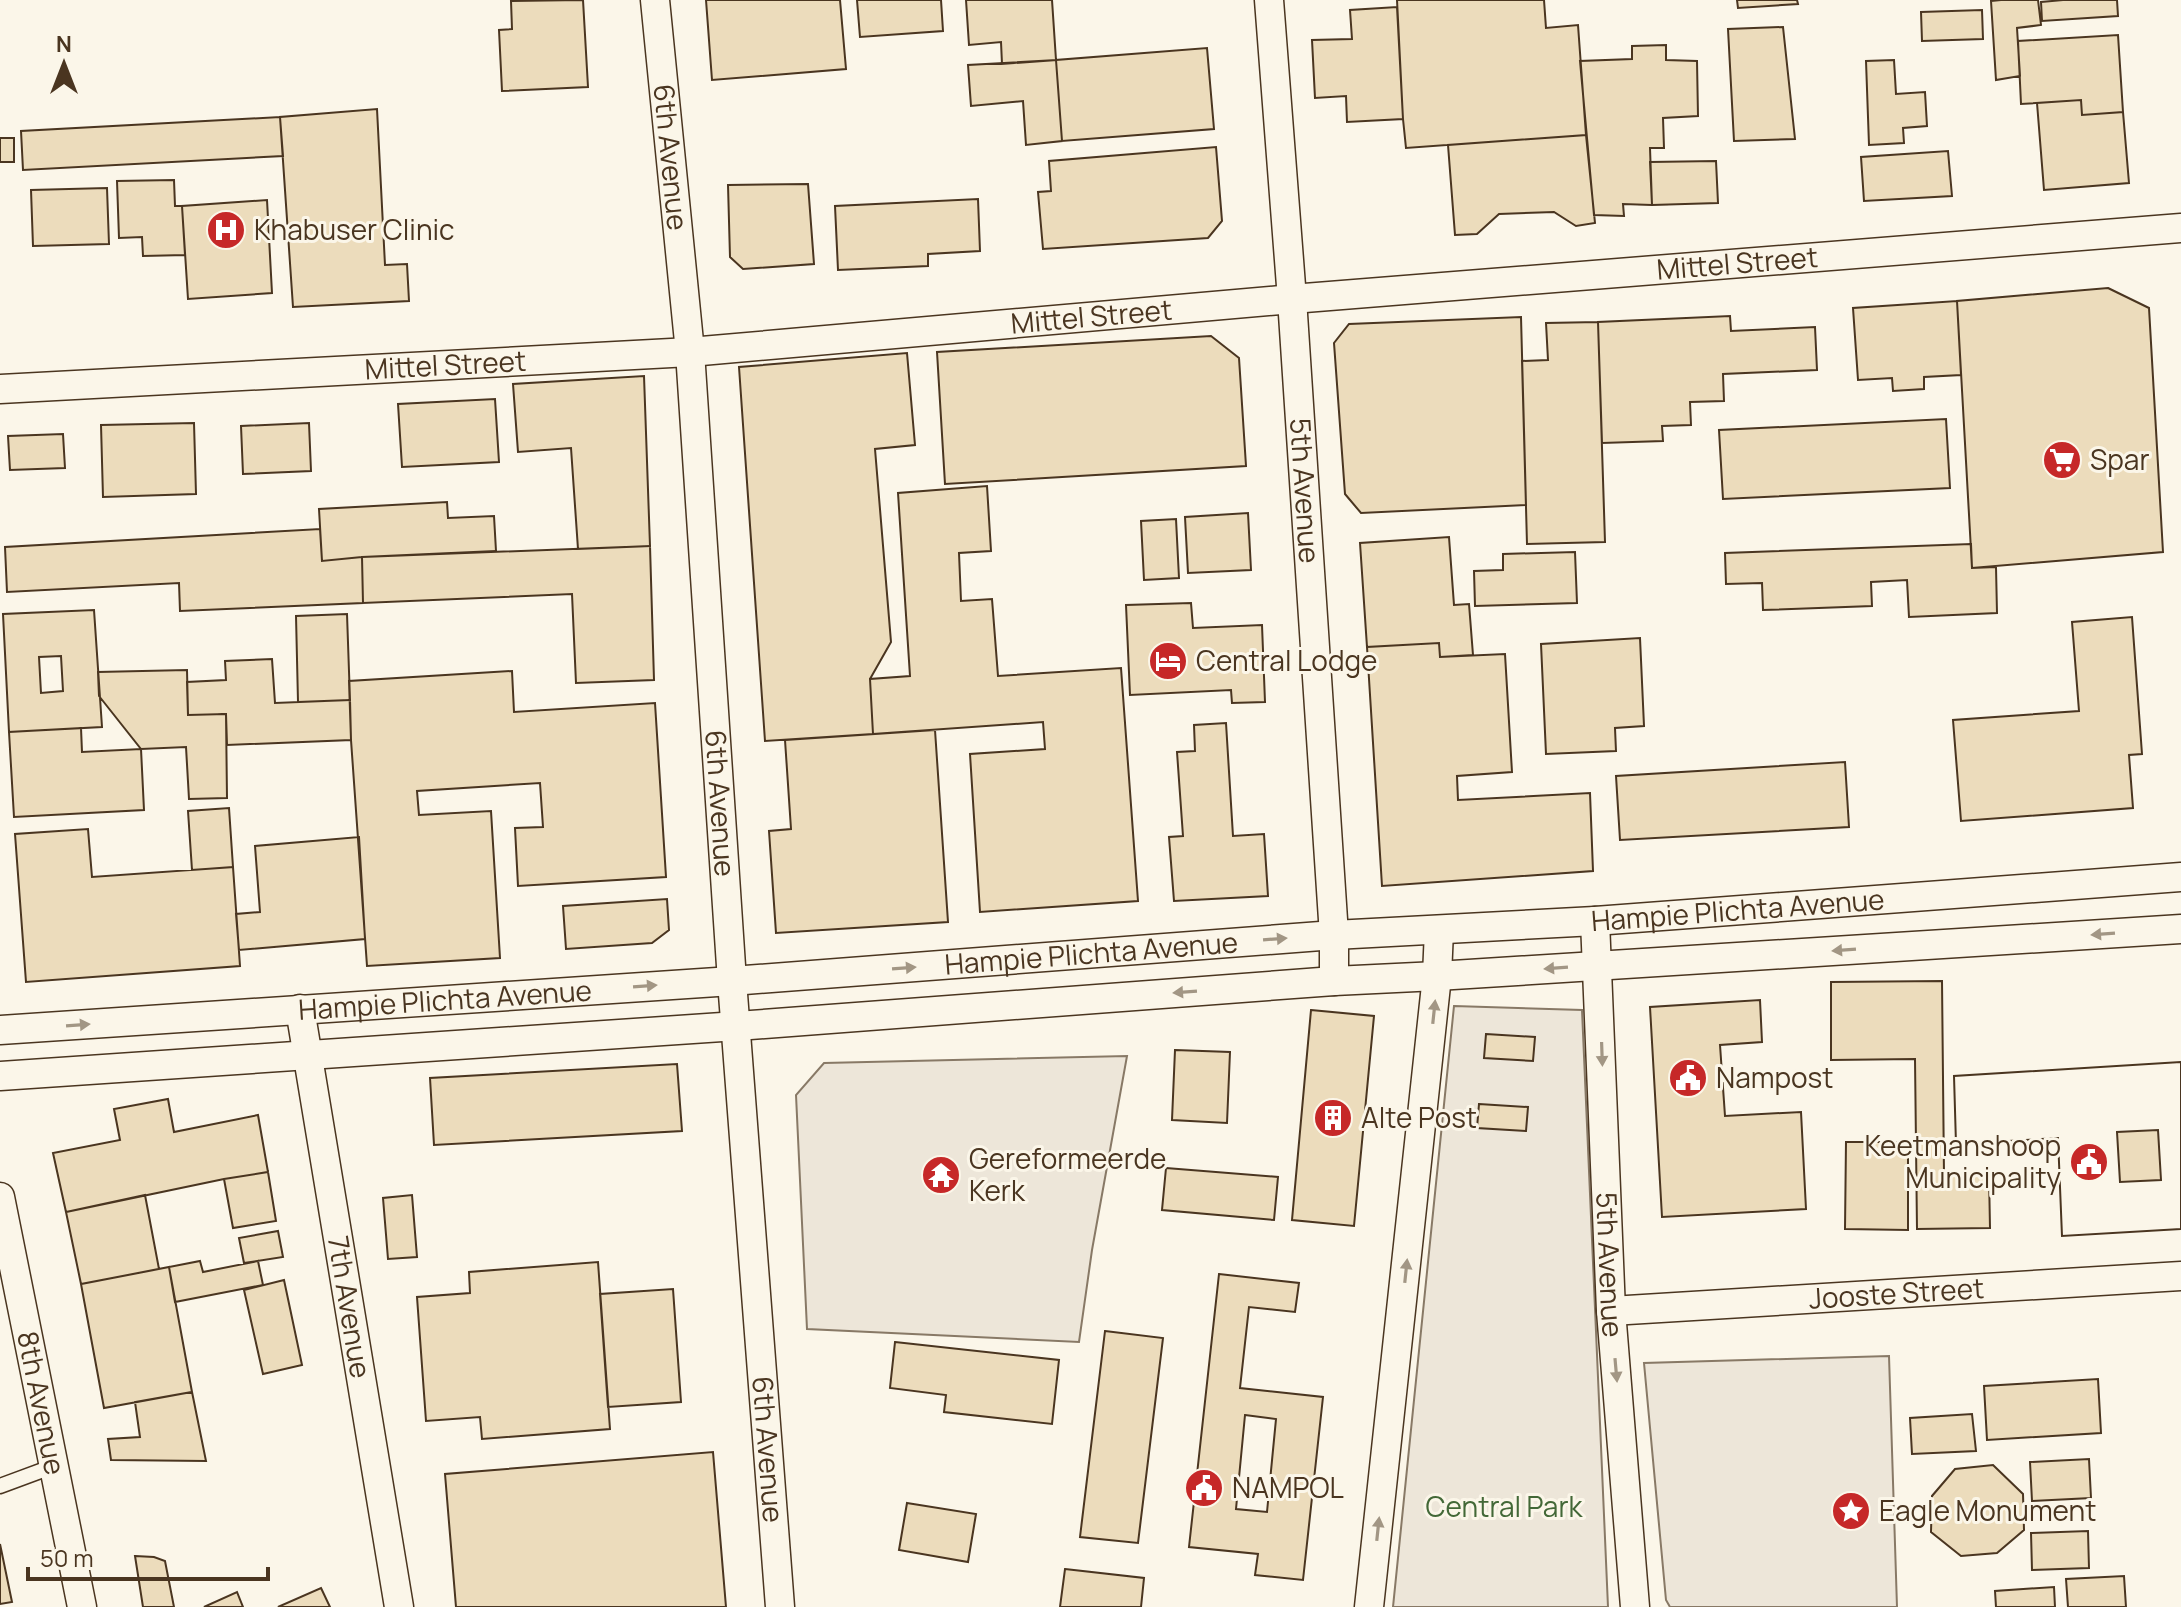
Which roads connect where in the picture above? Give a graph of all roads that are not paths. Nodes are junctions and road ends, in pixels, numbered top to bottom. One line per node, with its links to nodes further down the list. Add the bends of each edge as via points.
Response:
1 (655, 0): 5 (street, 6th Avenue)
2 (1269, 0): 4 (street, 5th Avenue)
3 (2181, 228): 4 (street, Mittel Street)
4 (1292, 299): 5 (street, Mittel Street); 11 (street, 5th Avenue)
5 (690, 352): 6 (street, Mittel Street); 14 (street, 6th Avenue)
6 (0, 389)
7 (2181, 877): 8 (street, Hampie Plichta Avenue)
8 (1595, 921): 10 (street, Hampie Plichta Avenue); 12 (street, 5th Avenue)
9 (2181, 929): 12 (street, Hampie Plichta Avenue, one-way to 12)
10 (1439, 930): 11 (street, Hampie Plichta Avenue); 13 (street)
11 (1334, 935): 14 (street, Hampie Plichta Avenue, one-way to 11); 15 (street, 5th Avenue)
12 (1598, 966): 13 (street, Hampie Plichta Avenue, one-way to 13); 23 (street, 5th Avenue, one-way to 23)
13 (1437, 976): 15 (street, Hampie Plichta Avenue); 29 (street, one-way to 13)
14 (732, 981): 16 (street, Hampie Plichta Avenue, one-way to 14); 17 (street, 6th Avenue)
15 (1334, 981): 17 (street, Hampie Plichta Avenue, one-way to 17)
16 (300, 1009): 18 (street, Hampie Plichta Avenue, one-way to 16); 19 (street, 7th Avenue)
17 (737, 1026): 19 (street, Hampie Plichta Avenue); 28 (street, 6th Avenue)
18 (0, 1030)
19 (307, 1054): 20 (street, Hampie Plichta Avenue); 27 (street, 7th Avenue)
20 (0, 1076)
21 (0, 1197): 24 (street, 8th Avenue)
22 (2181, 1276): 23 (street, Jooste Street)
23 (1611, 1311): 30 (street, 5th Avenue, one-way to 30)
24 (54, 1466): 25 (lane); 26 (street, 8th Avenue)
25 (0, 1486)
26 (82, 1607)
27 (399, 1607)
28 (780, 1607)
29 (1369, 1607)
30 (1635, 1607)

